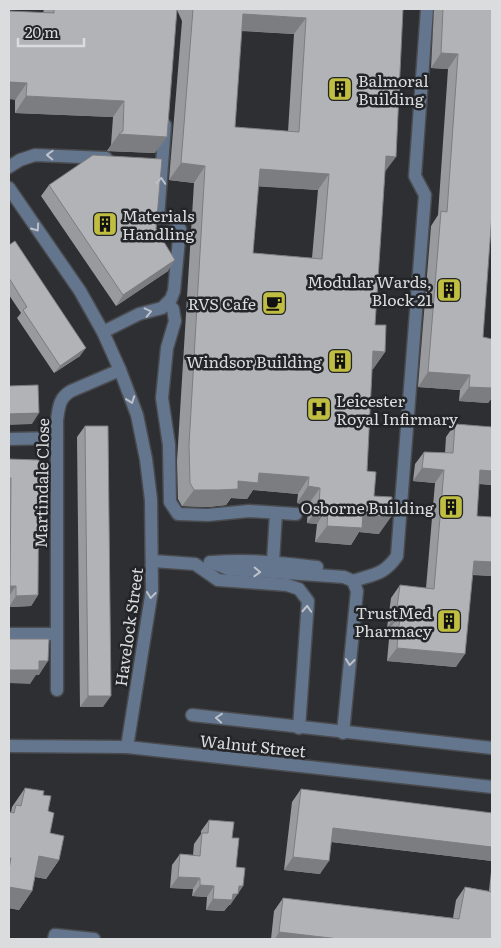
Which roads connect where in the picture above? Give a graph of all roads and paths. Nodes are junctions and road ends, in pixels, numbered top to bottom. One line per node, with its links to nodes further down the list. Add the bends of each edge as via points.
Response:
1 (427, 9): 17 (street, via 414,176 425,195 397,556 389,567)
2 (166, 112): 6 (street, one-way to 2, via 174,291 180,229 174,219 158,217 158,161)
3 (114, 158): 4 (street, one-way to 4, via 35,155)
4 (9, 167)
5 (9, 188): 7 (street, Havelock Street, one-way to 7, via 80,291)
6 (168, 304): 7 (street, one-way to 6, via 132,317); 11 (street, via 176,320 167,348 162,398 169,445 170,502 178,514)
7 (104, 332): 8 (street, Havelock Street)
8 (120, 370): 9 (street, Martindale Close, via 64,395 57,420); 13 (street, Havelock Street, one-way to 13, via 137,415 146,459 152,500)
9 (57, 438): 10 (street); 20 (street, Martindale Close)
10 (9, 439)
11 (276, 513): 12 (street); 15 (street)
12 (296, 514)
13 (153, 561): 16 (street); 26 (street, Havelock Street, one-way to 26, via 152,590)
14 (210, 562): 15 (street); 16 (street); 18 (street, one-way to 18, via 228,569 344,577)
15 (273, 562): 17 (street)
16 (195, 564): 23 (street, one-way to 16, via 308,600 299,589 288,585 218,580)
17 (372, 575): 18 (street)
18 (353, 581): 24 (street, one-way to 24, via 357,591)
19 (9, 634): 20 (street)
20 (56, 634): 21 (street, Martindale Close)
21 (57, 690)
22 (192, 715): 23 (street, one-way to 22)
23 (299, 728): 24 (street)
24 (343, 733): 27 (street)
25 (9, 746): 26 (street, Walnut Street)
26 (127, 747): 28 (street, Walnut Street)
27 (492, 748)
28 (492, 787)
29 (55, 937): 30 (street)
30 (94, 939)

